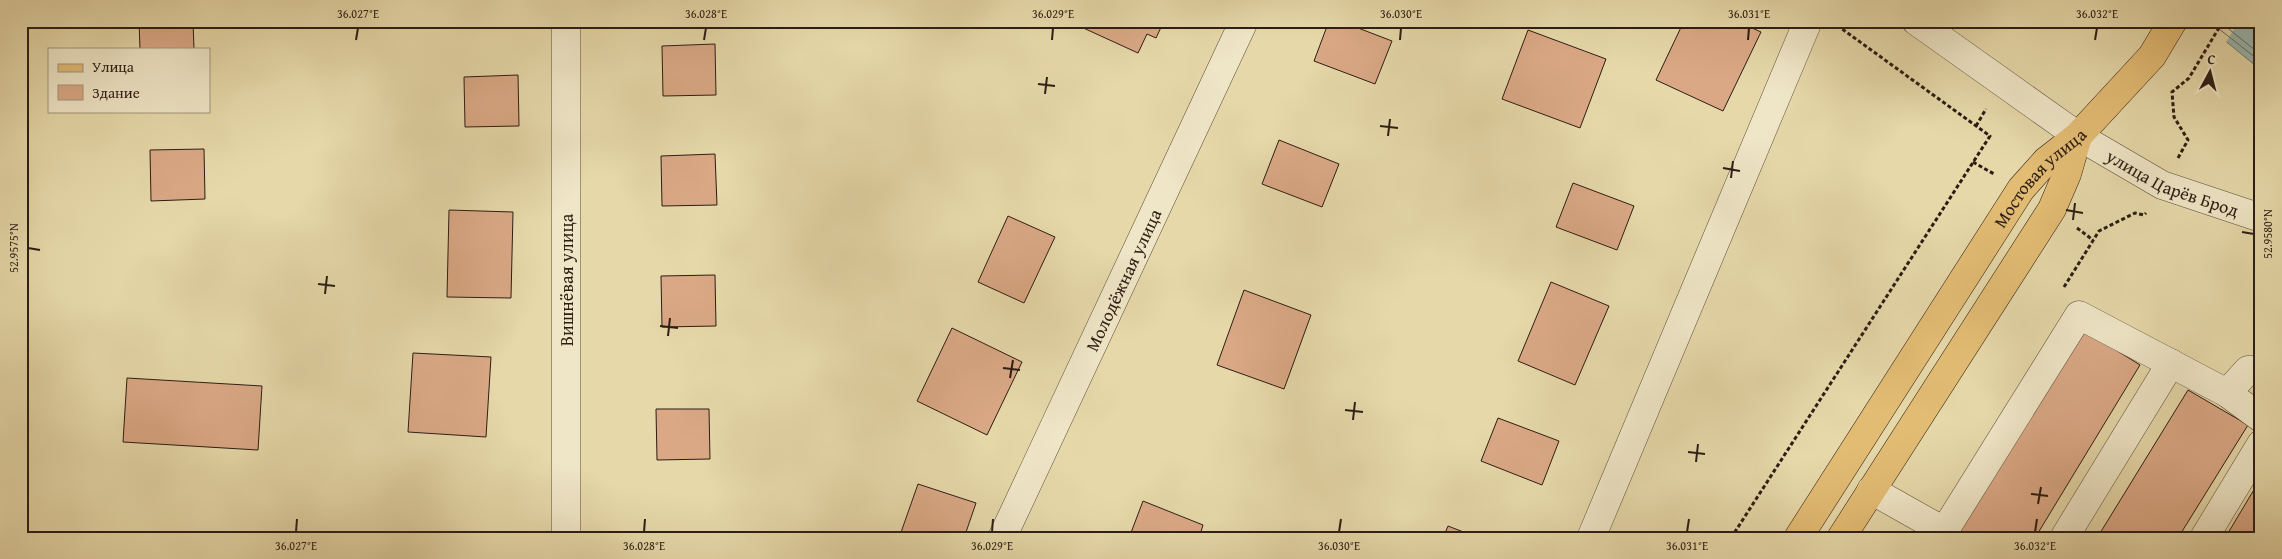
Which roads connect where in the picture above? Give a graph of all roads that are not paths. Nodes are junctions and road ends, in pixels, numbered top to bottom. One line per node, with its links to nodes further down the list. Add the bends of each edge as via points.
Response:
1 (566, 21): 15 (street, Вишнёвая улица)
2 (1244, 21): 16 (street, Молодёжная улица)
3 (1808, 21): 17 (street)
4 (1916, 21): 6 (street, улица Царёв Брод)
5 (2173, 21): 6 (main road, via 2152,56)
6 (2078, 136): 7 (street, улица Царёв Брод, via 2162,185); 13 (main road, Мостовая улица, via 2052,209); 18 (main road, Мостовая улица, via 2046,161 2021,189)
7 (2261, 218)
8 (2171, 363): 10 (street); 14 (street, via 2079,315); 20 (street)
9 (2261, 370): 10 (street, via 2248,370)
10 (2227, 393): 11 (street)
11 (2261, 418)
12 (2261, 444): 21 (street)
13 (1871, 490): 14 (street); 19 (main road, Мостовая улица)
14 (1942, 534)
15 (566, 538)
16 (1002, 538)
17 (1592, 538)
18 (1798, 538)
19 (1841, 538)
20 (2064, 538)
21 (2204, 538)

